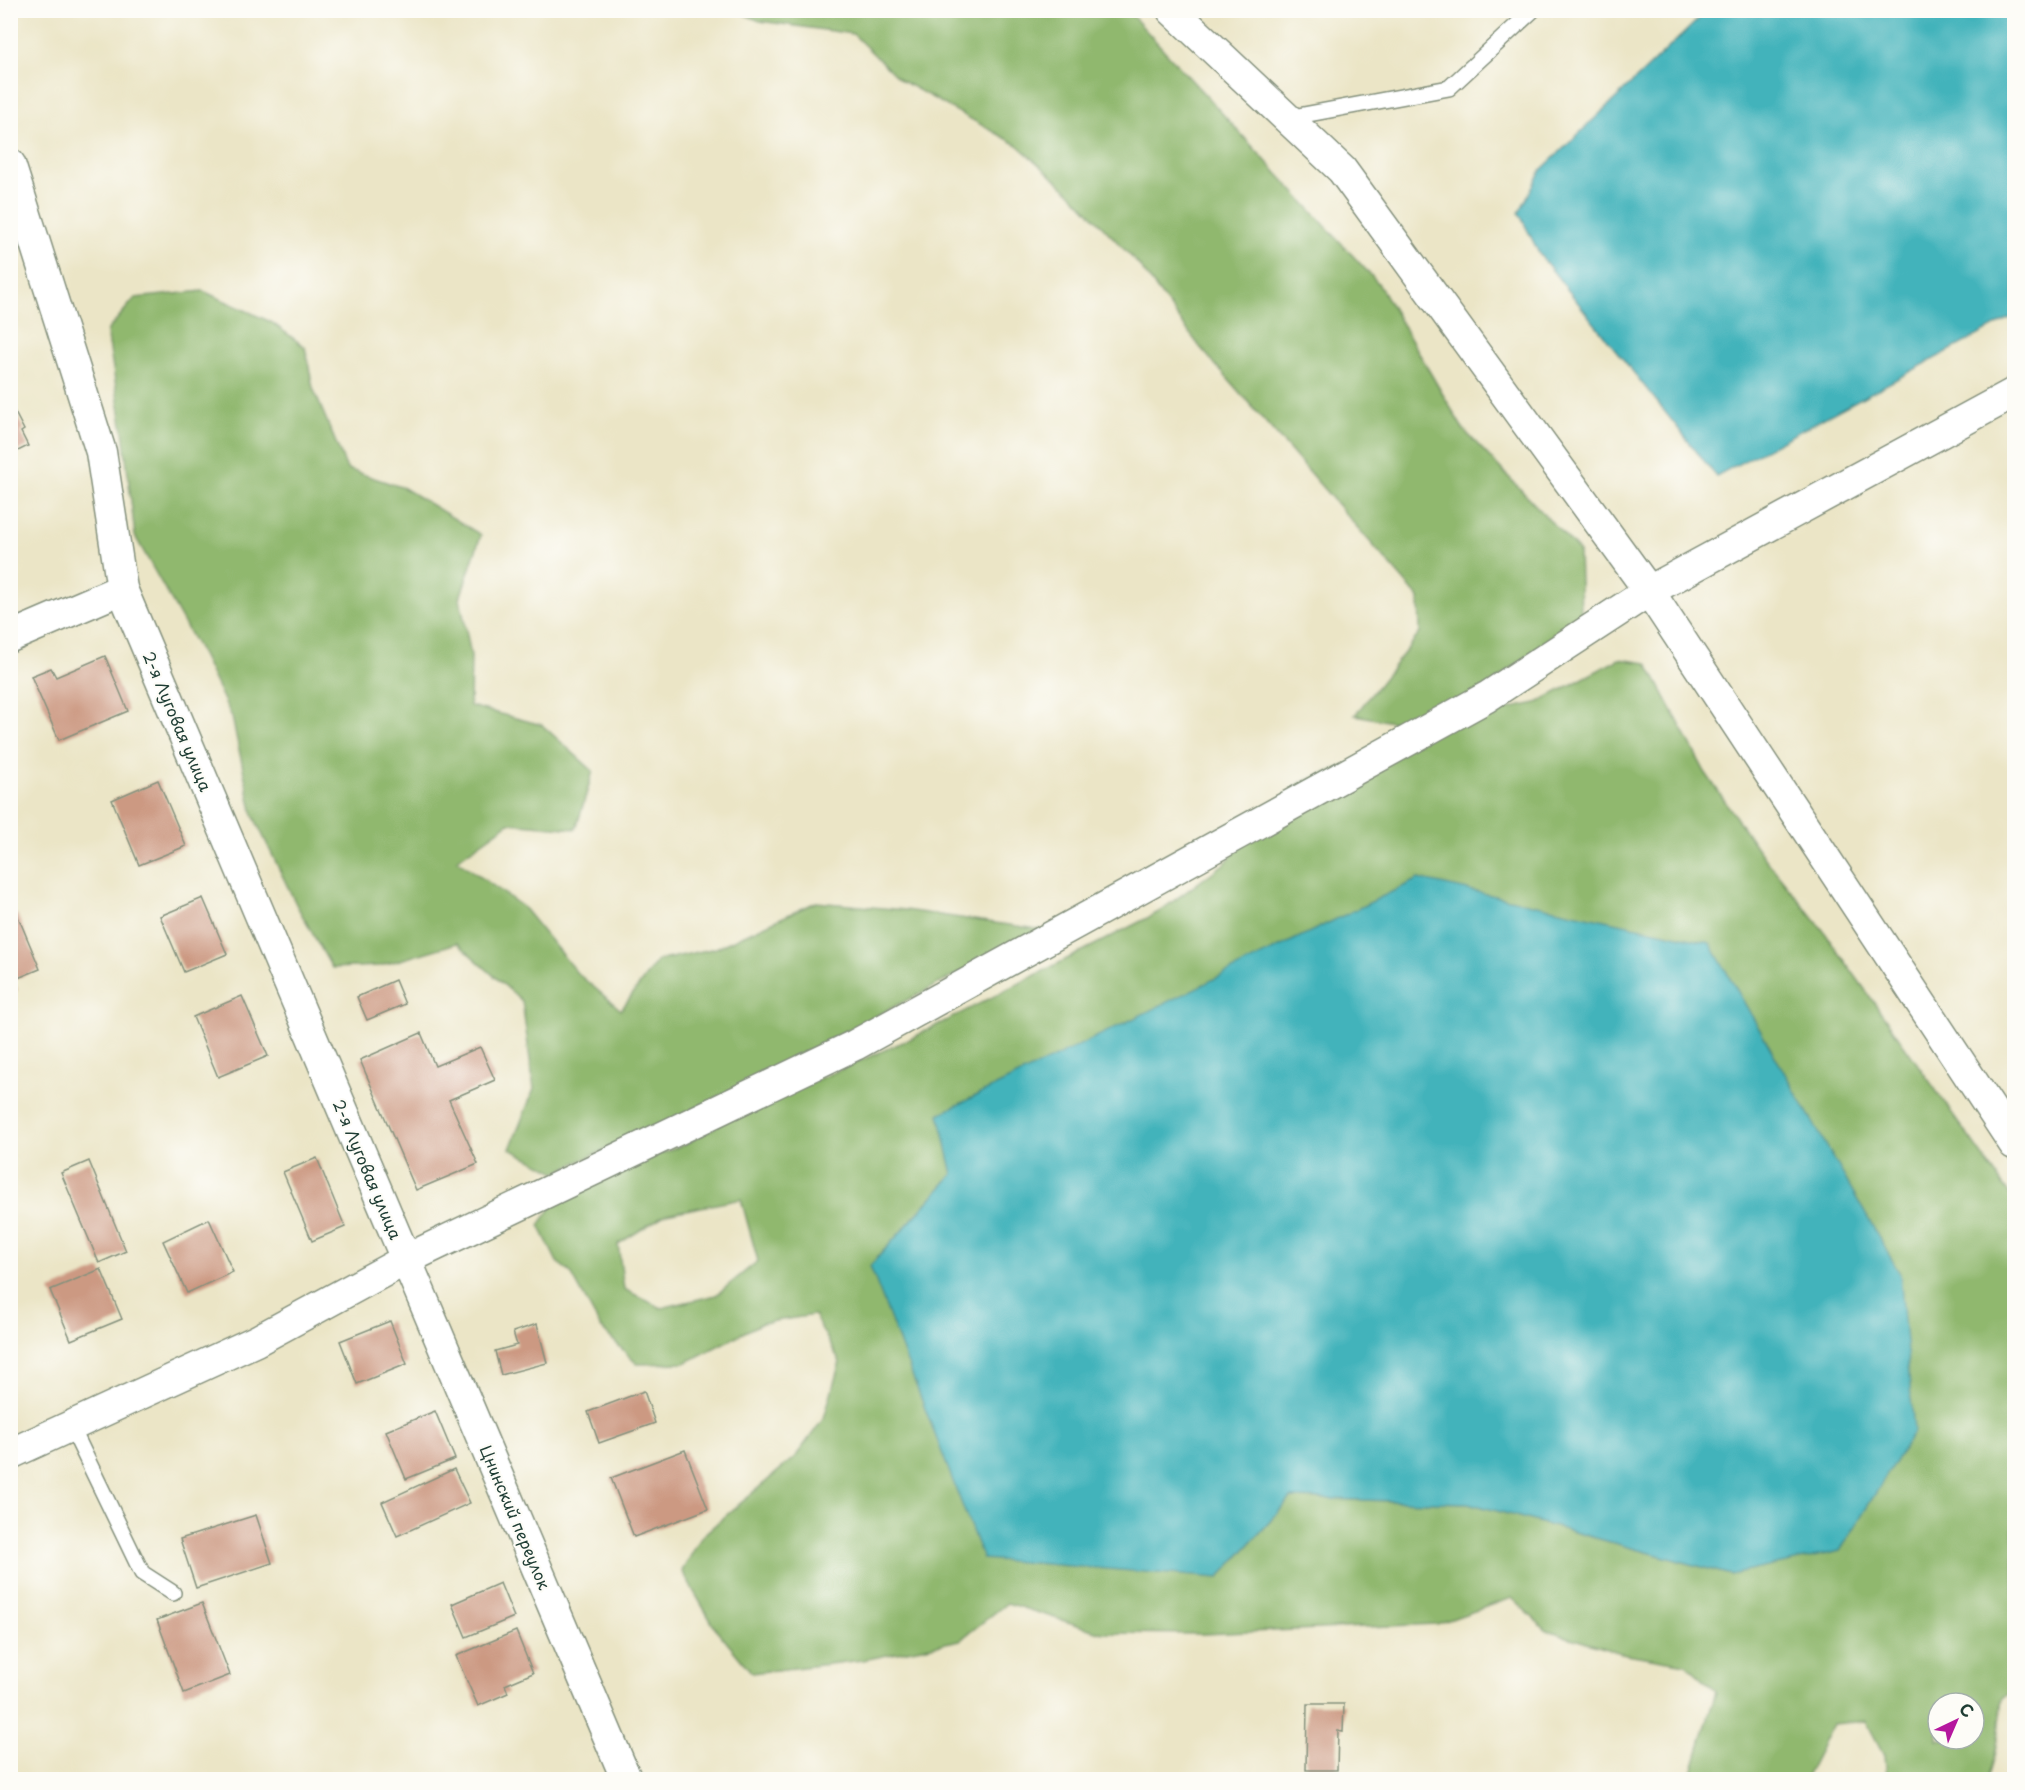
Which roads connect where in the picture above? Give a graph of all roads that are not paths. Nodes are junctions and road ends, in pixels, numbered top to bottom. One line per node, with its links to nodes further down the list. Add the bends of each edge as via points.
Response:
1 (1172, 10): 3 (street)
2 (1533, 10): 3 (lane, via 1449,88)
3 (1287, 118): 7 (street, via 1342,170)
4 (10, 164): 6 (street, 2-я Луговая улица, via 101,452)
5 (2014, 393): 7 (street)
6 (122, 589): 8 (street); 10 (street, 2-я Луговая улица)
7 (1649, 591): 9 (street); 10 (street, via 1486,697 855,1045)
8 (10, 638)
9 (2014, 1144)
10 (407, 1259): 11 (street, via 256,1341); 14 (street, Цнинский переулок)
11 (71, 1426): 12 (street); 13 (lane, via 142,1573)
12 (10, 1454)
13 (173, 1593)
14 (625, 1776)

